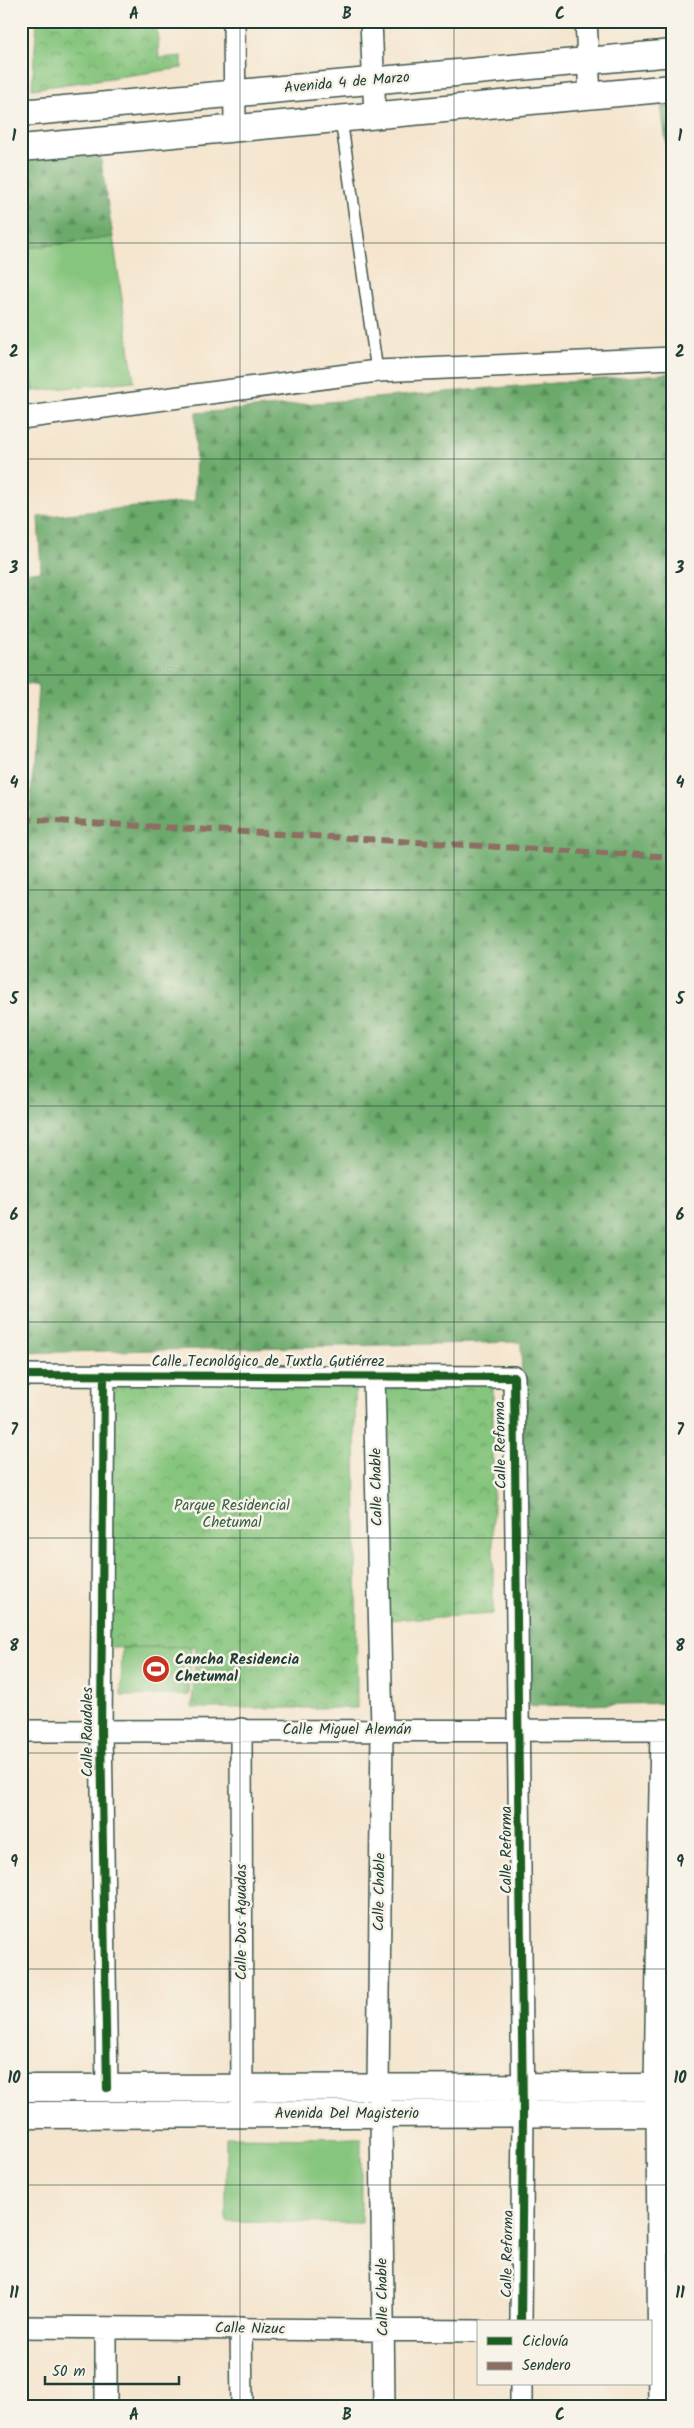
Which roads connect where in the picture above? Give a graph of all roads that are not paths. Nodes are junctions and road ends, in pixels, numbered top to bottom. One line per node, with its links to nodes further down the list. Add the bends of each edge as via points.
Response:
1 (234, 21): 8 (street)
2 (371, 21): 6 (street)
3 (586, 21): 5 (street)
4 (673, 53): 5 (street, Avenida 4 de Marzo)
5 (587, 61): 6 (street, Avenida 4 de Marzo); 9 (street)
6 (373, 81): 8 (street, Avenida 4 de Marzo); 11 (street)
7 (673, 88): 9 (street)
8 (236, 93): 10 (street, Avenida 4 de Marzo); 13 (street)
9 (590, 96): 11 (street)
10 (21, 113)
11 (375, 116): 12 (street)
12 (341, 119): 13 (street); 16 (lane)
13 (235, 128): 14 (street)
14 (21, 148)
15 (673, 358): 16 (street)
16 (377, 372): 17 (street)
17 (21, 418)
18 (21, 1375): 19 (street, Calle Tecnológico de Tuxtla Gutiérrez)
19 (104, 1375): 20 (street, Calle Tecnológico de Tuxtla Gutiérrez); 24 (street, Calle Raudales)
20 (374, 1376): 21 (street, Calle Tecnológico de Tuxtla Gutiérrez); 25 (street, Calle Chable)
21 (514, 1377): 22 (street, Calle Reforma)
22 (520, 1728): 25 (street, Calle Miguel Alemán); 26 (street, Calle Miguel Alemán); 31 (street, Calle Reforma)
23 (242, 1729): 24 (street, Calle Miguel Alemán); 25 (street, Calle Miguel Alemán); 29 (street, Calle Dos Aguadas)
24 (101, 1730): 27 (street, Calle Miguel Alemán); 33 (street, Calle Raudales)
25 (382, 1730): 30 (street, Calle Chable)
26 (667, 1730): 28 (street)
27 (21, 1731)
28 (664, 2086): 31 (street, Avenida Del Magisterio); 34 (street)
29 (243, 2087): 30 (street, Avenida Del Magisterio); 33 (street, Avenida Del Magisterio); 35 (street, Calle Dos Aguadas)
30 (378, 2087): 31 (street, Avenida Del Magisterio); 36 (street, Calle Chable)
31 (522, 2087): 37 (street, Calle Reforma)
32 (21, 2088): 33 (street, Avenida Del Magisterio)
33 (107, 2088)
34 (665, 2113): 37 (street, Avenida Del Magisterio); 45 (street)
35 (242, 2114): 36 (street, Avenida Del Magisterio); 38 (street, Avenida Del Magisterio)
36 (381, 2114): 37 (street, Avenida Del Magisterio); 43 (street, Calle Chable)
37 (523, 2114): 39 (street, Calle Reforma)
38 (21, 2115)
39 (521, 2320)
40 (21, 2327): 42 (street, Calle Nizuc)
41 (241, 2328): 42 (street, Calle Nizuc); 43 (street, Calle Nizuc); 48 (street)
42 (106, 2329): 47 (street)
43 (383, 2331): 44 (street, Calle Nizuc); 49 (street, Calle Chable)
44 (477, 2332)
45 (661, 2333): 51 (street)
46 (521, 2386): 50 (street)
47 (106, 2407)
48 (242, 2407)
49 (384, 2407)
50 (521, 2407)
51 (659, 2407)

